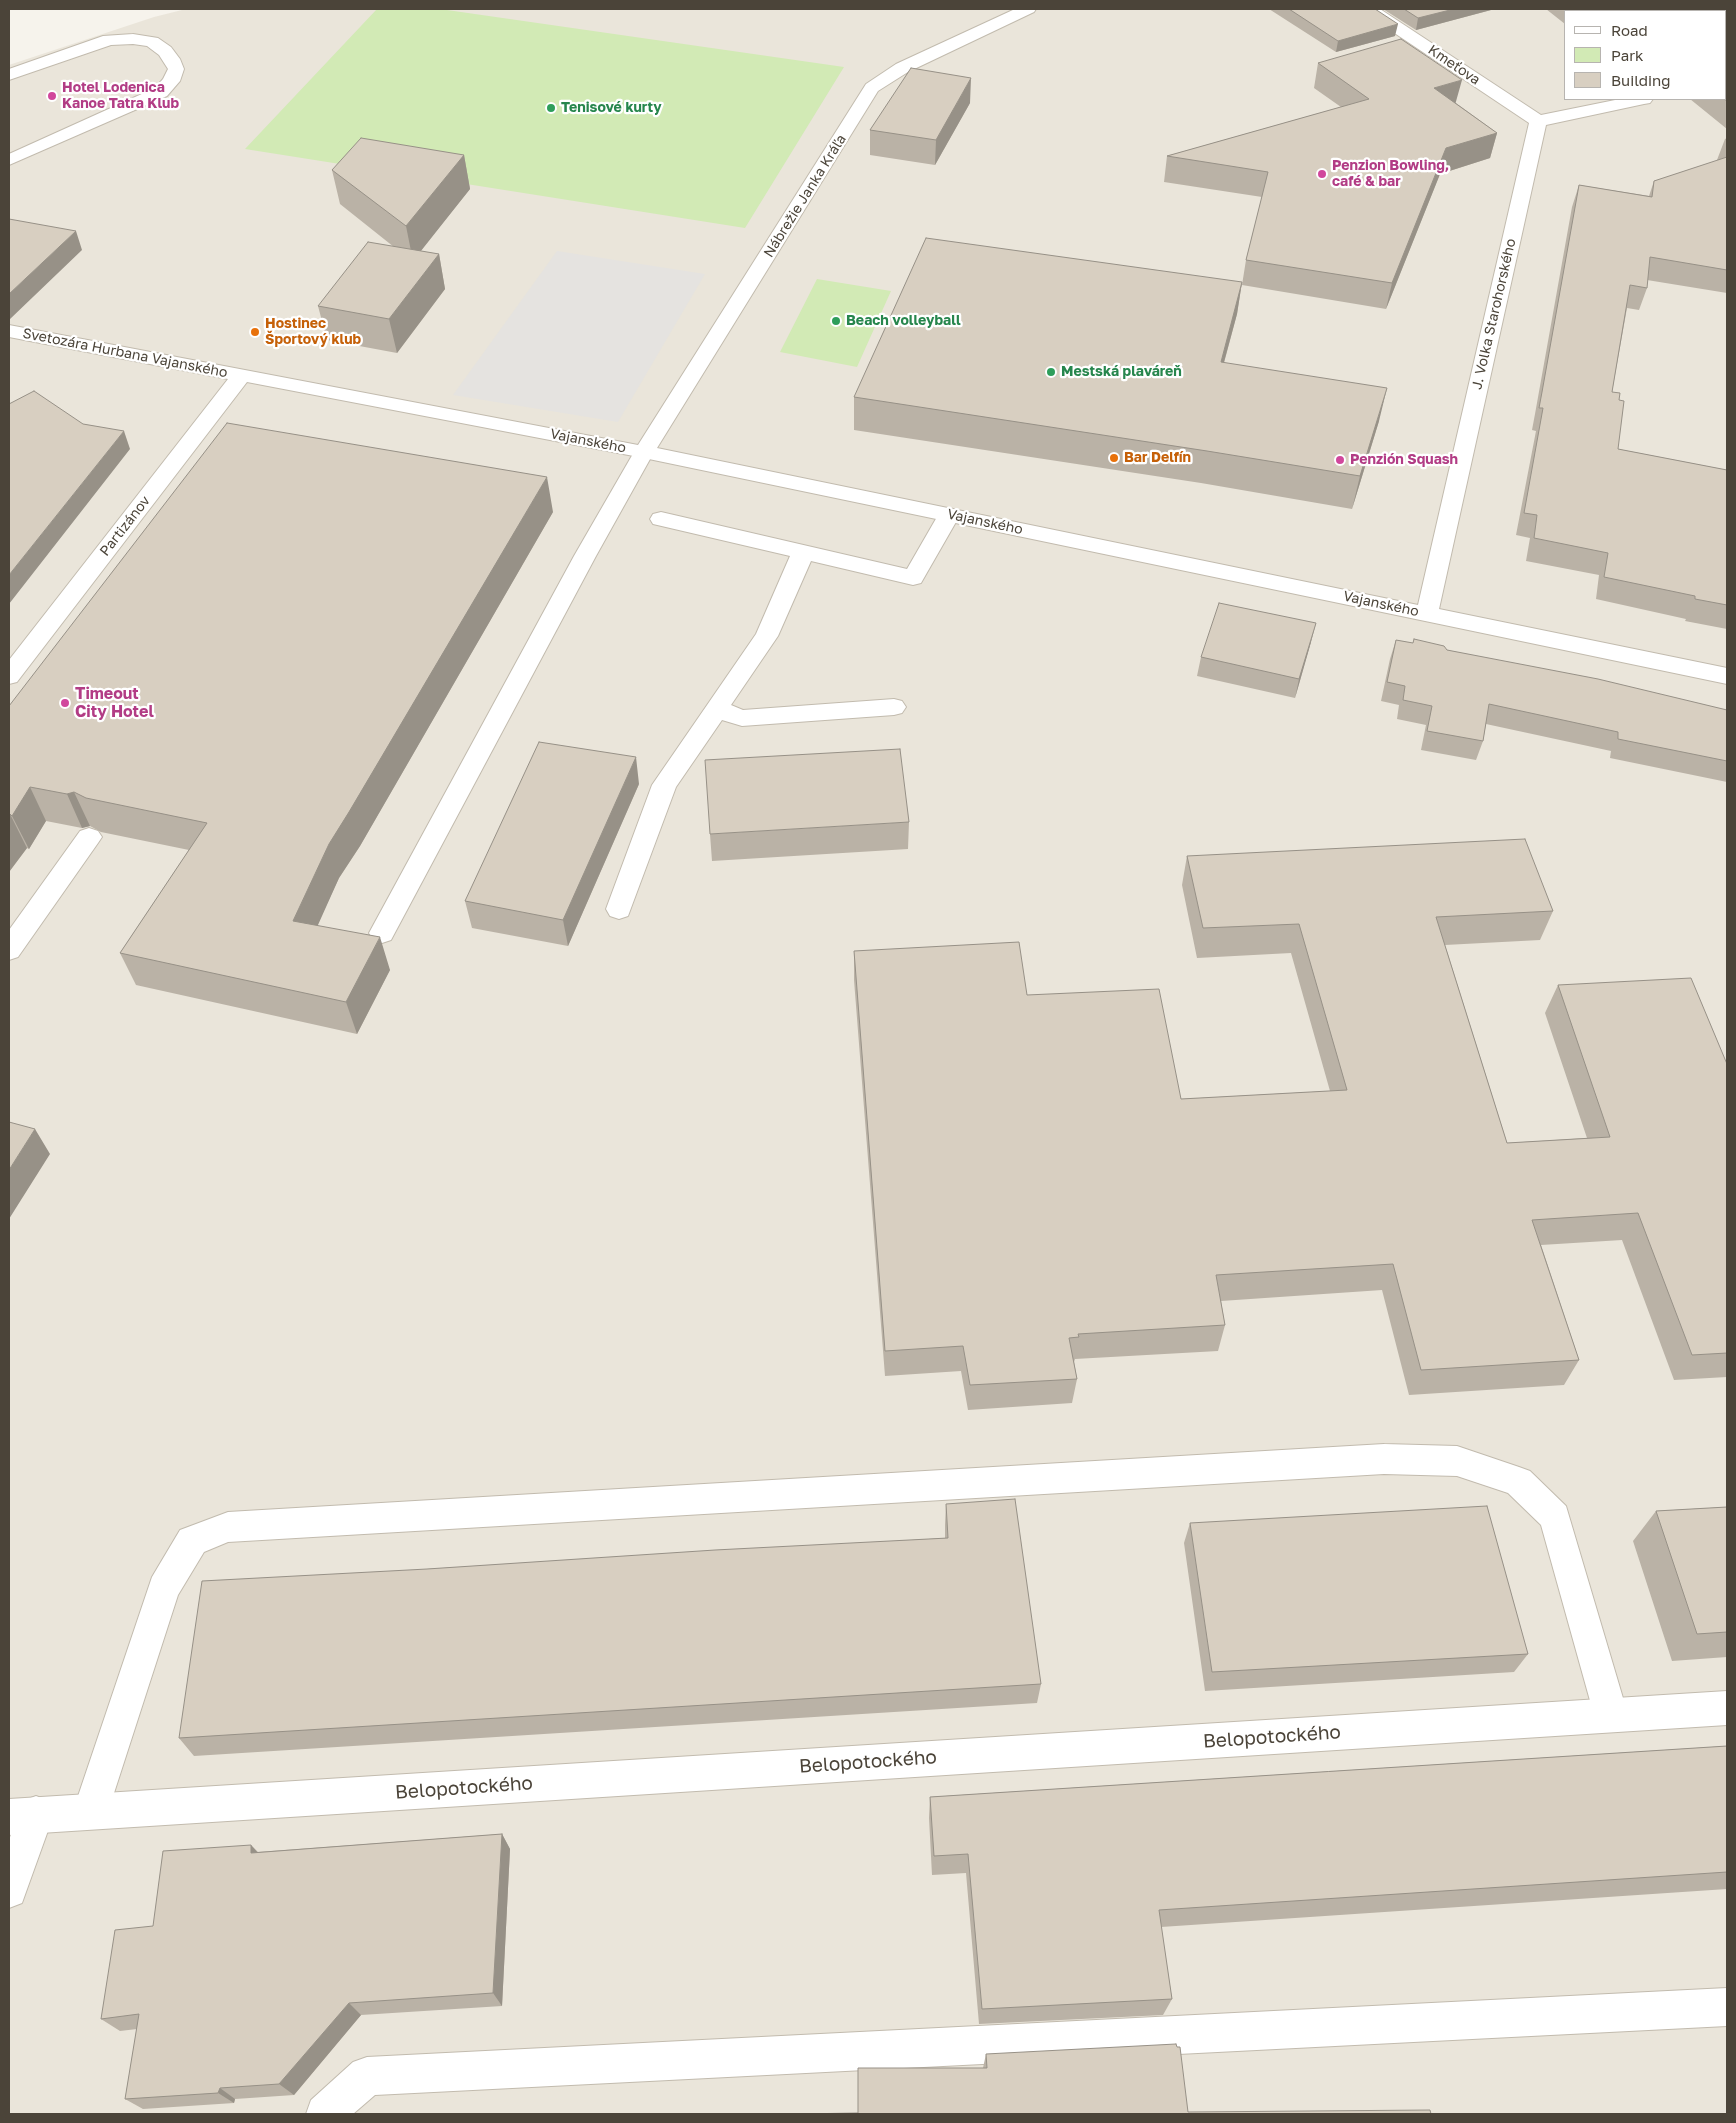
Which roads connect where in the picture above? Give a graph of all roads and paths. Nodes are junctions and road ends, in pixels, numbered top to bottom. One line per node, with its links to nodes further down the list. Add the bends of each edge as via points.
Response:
1 (1028, 9): 9 (street, Nábrežie Janka Kráľa, via 902,68 872,88)
2 (1369, 9): 5 (street, Kmeťova)
3 (9, 75): 6 (street, via 109,40 152,42 172,59 176,68 171,81 160,92)
4 (1639, 100): 5 (street)
5 (1538, 120): 13 (street, J. Volka Starohorského)
6 (9, 160)
7 (9, 331): 8 (street, Svetozára Hurbana Vajanského)
8 (241, 376): 9 (street, Vajanského); 14 (street, Partizánov)
9 (644, 452): 10 (street, Vajanského); 20 (street, Nábrežie Janka Kráľa)
10 (949, 515): 12 (street, via 913,578); 13 (street, Vajanského)
11 (662, 519): 12 (street)
12 (803, 553): 17 (street, via 767,636)
13 (1427, 614): 15 (street, Vajanského)
14 (9, 676)
15 (1727, 676)
16 (894, 707): 17 (street, via 742,718)
17 (717, 709): 19 (street, via 664,785)
18 (88, 836): 21 (street)
19 (620, 909)
20 (382, 933)
21 (9, 950)
22 (1727, 1708): 23 (street, Belopotockého)
23 (1611, 1715): 24 (street, Belopotockého); 24 (street, via 1555,1517 1519,1482 1457,1461 1374,1460 228,1527 192,1541 164,1588)
24 (91, 1812): 25 (street, Belopotockého)
25 (22, 1816): 26 (street)
26 (9, 1890)
27 (1727, 2006): 28 (street, via 367,2076)
28 (325, 2114)

